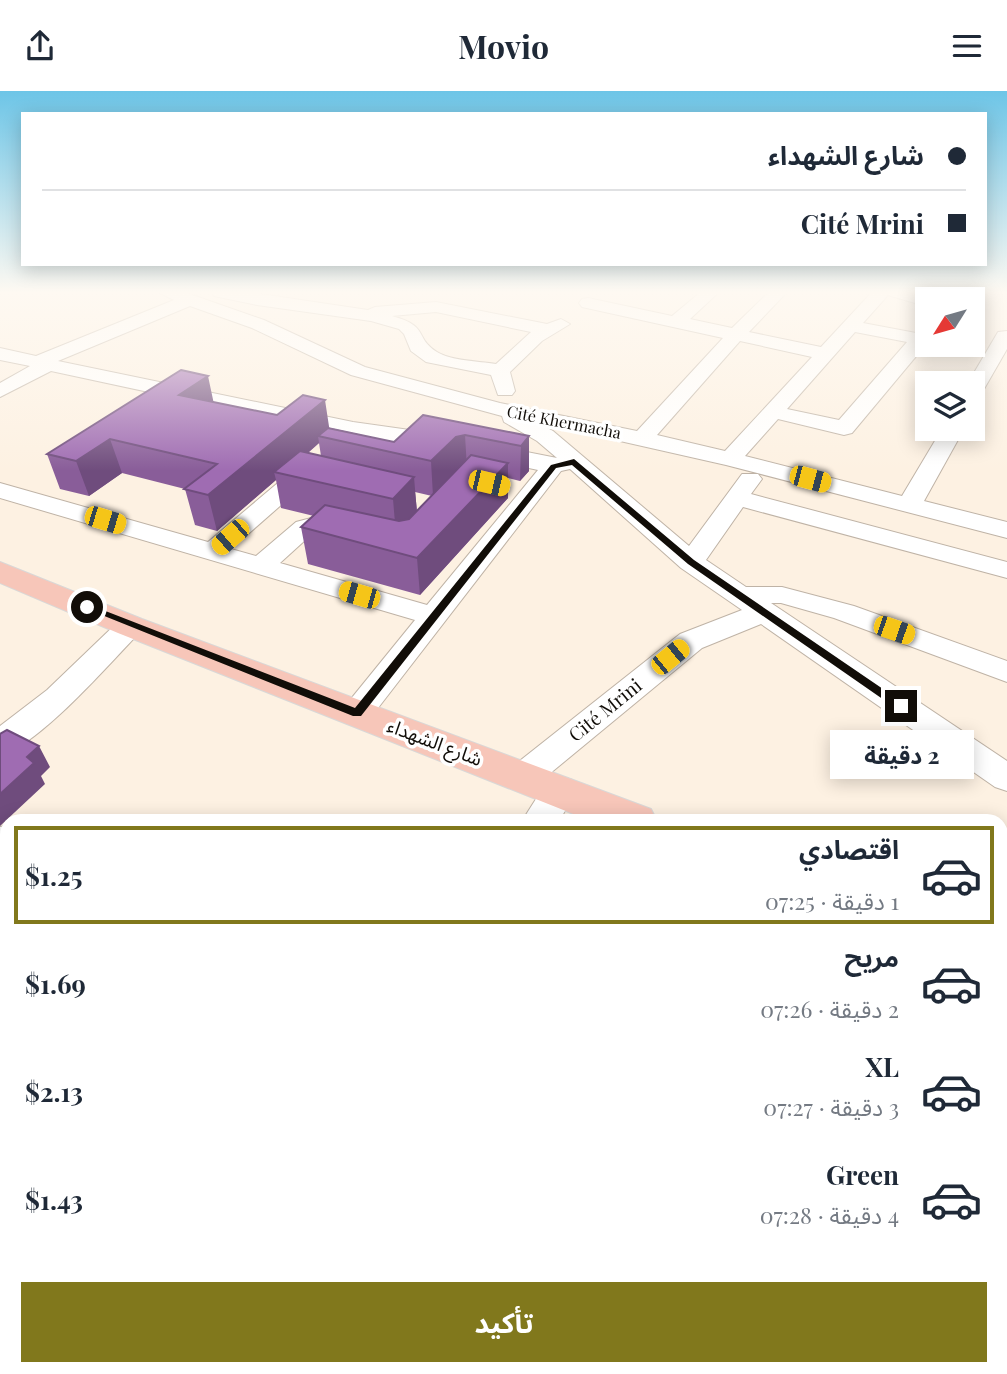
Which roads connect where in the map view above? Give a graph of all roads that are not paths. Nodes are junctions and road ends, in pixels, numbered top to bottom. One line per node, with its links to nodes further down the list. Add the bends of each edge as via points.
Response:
1 (72, 351): 12 (street)
2 (315, 351): 17 (street, Cité Khermacha, via 358,371)
3 (423, 351): 13 (street, via 433,358)
4 (521, 351): 13 (street)
5 (722, 351): 21 (street, Cité Khermacha)
6 (810, 351): 11 (street)
7 (828, 351): 11 (street)
8 (910, 351): 19 (street, via 844,428)
9 (997, 351): 14 (street)
10 (0, 354): 12 (street)
11 (825, 354): 19 (street)
12 (44, 363): 15 (street); 16 (street)
13 (500, 371): 17 (street, Cité Khermacha, via 506,391)
14 (985, 371)
15 (0, 391)
16 (183, 394): 18 (street); 20 (street)
17 (493, 407): 21 (street, Cité Khermacha); 24 (street, via 545,436)
18 (160, 409)
19 (774, 412): 23 (street)
20 (353, 429): 24 (street); 26 (street)
21 (642, 438): 23 (street, Cité Khermacha)
22 (946, 441): 31 (street)
23 (730, 459): 25 (street, Cité Khermacha)
24 (564, 464): 35 (street); 40 (street, via 519,490)
25 (760, 466): 30 (street); 31 (street, Cité Khermacha)
26 (301, 475): 28 (street); 34 (street)
27 (47, 481): 29 (street)
28 (326, 481)
29 (12, 493): 34 (street)
30 (737, 498): 35 (street); 37 (street)
31 (910, 504): 32 (street, Cité Khermacha)
32 (1007, 530)
33 (362, 538): 36 (street, via 315,525 305,527)
34 (212, 552): 36 (street)
35 (691, 562): 39 (street)
36 (260, 566): 40 (street)
37 (1007, 570)
38 (0, 571): 41 (main road, شارع الشهداء)
39 (751, 603): 42 (street, via 782,595); 45 (street, Cité Mrini, via 691,641); 46 (street)
40 (433, 616): 43 (street)
41 (130, 626): 43 (main road, شارع الشهداء); 44 (street, via 58,698)
42 (1007, 672)
43 (357, 713): 45 (main road, شارع الشهداء)
44 (1, 742)
45 (524, 776): 47 (main road, شارع الشهداء)
46 (1007, 778)
47 (560, 789): 48 (street); 49 (main road, شارع الشهداء)
48 (544, 814)
49 (619, 814)

